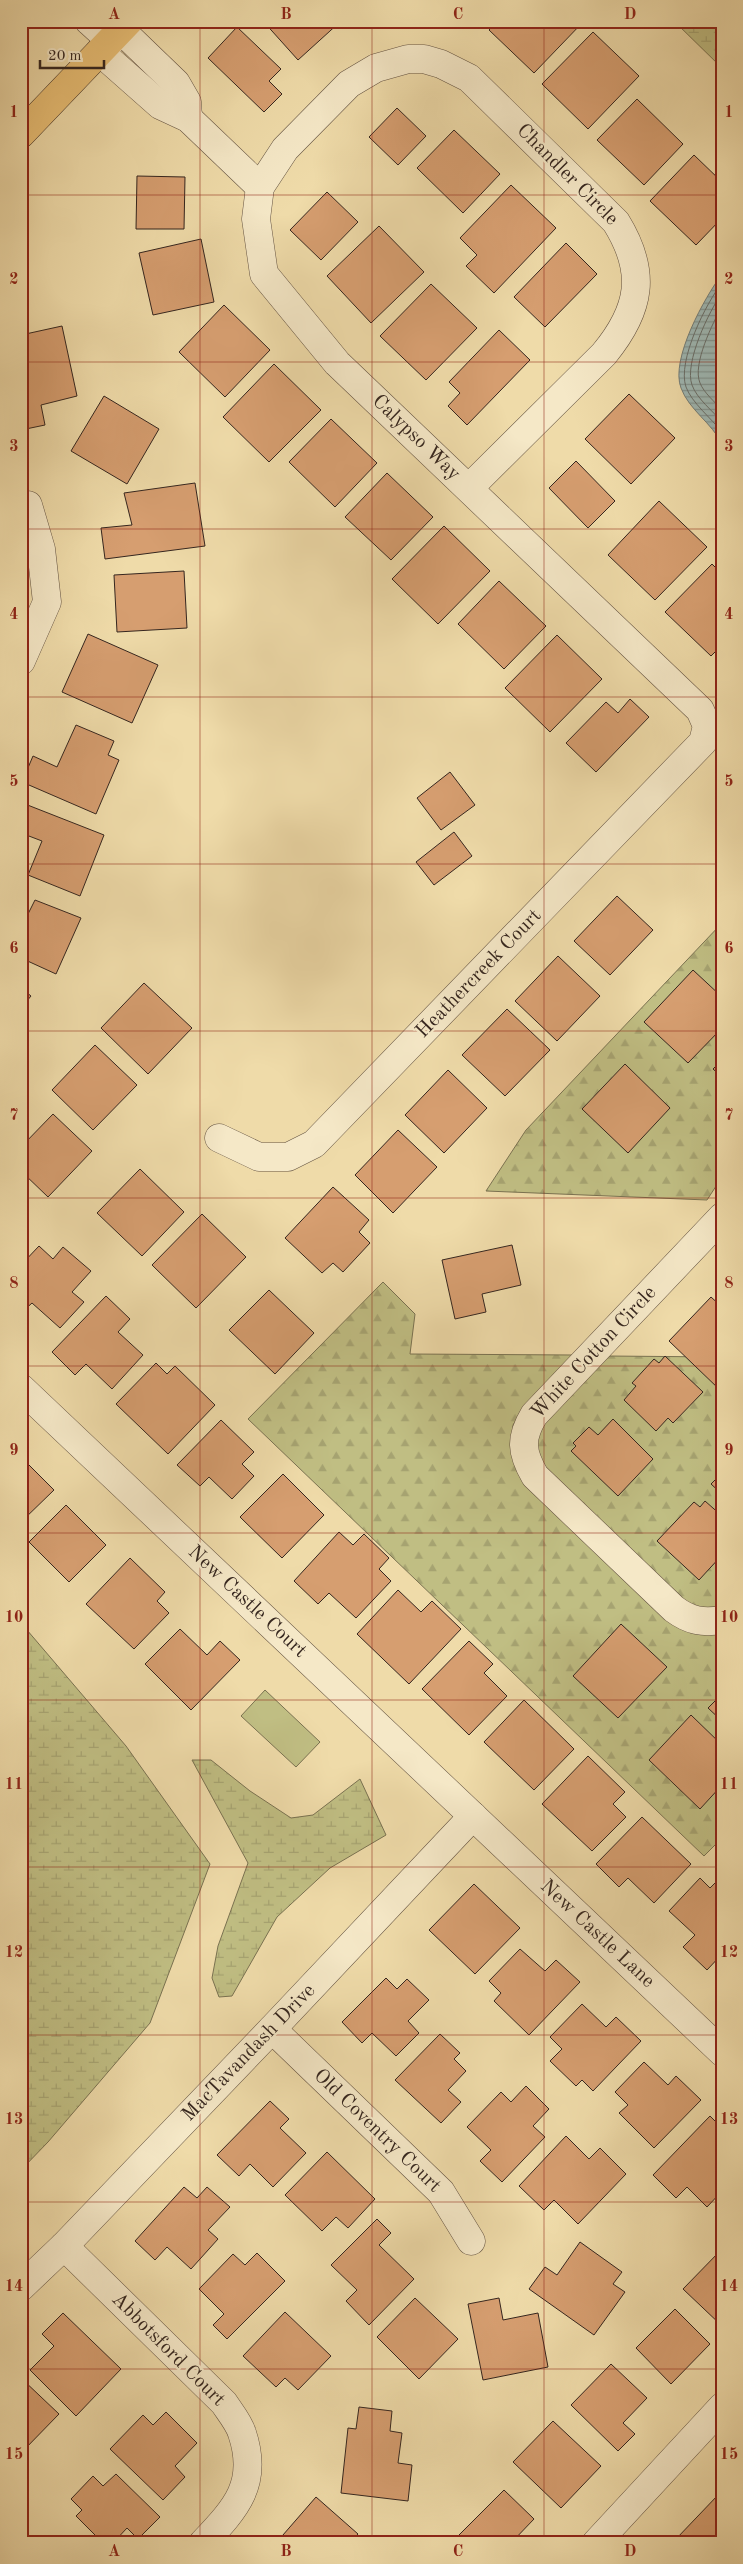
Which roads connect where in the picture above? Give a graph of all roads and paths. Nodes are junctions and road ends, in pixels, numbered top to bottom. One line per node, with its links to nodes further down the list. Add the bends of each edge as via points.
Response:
1 (88, 21): 2 (street)
2 (115, 36): 3 (main road); 4 (street, via 160,105 188,118)
3 (21, 134)
4 (260, 187): 5 (street, Calypso Way, via 256,218 264,274 337,363); 5 (street, Chandler Circle, via 285,148 349,84 392,62 424,60 469,78 616,222 632,253 637,280 629,317 620,334 604,354)
5 (469, 488): 8 (street, Calypso Way, via 700,710)
6 (28, 504): 7 (street, via 41,549 46,602)
7 (21, 661)
8 (707, 726): 9 (street, Heathercreek Court, via 703,742 314,1144 288,1156 259,1157)
9 (219, 1138)
10 (722, 1218): 12 (street, White Cotton Circle, via 534,1415 524,1432 525,1458 535,1476 667,1602 687,1619)
11 (21, 1388): 13 (street, New Castle Court)
12 (722, 1620)
13 (473, 1816): 14 (street, MacTavandash Drive); 15 (street, New Castle Lane)
14 (272, 2029): 16 (street, Old Coventry Court, via 441,2192); 17 (street, MacTavandash Drive)
15 (722, 2052)
16 (471, 2241)
17 (64, 2246): 18 (street, MacTavandash Drive); 20 (street, Abbotsford Court, via 224,2403 242,2432 248,2460 246,2487 228,2517)
18 (21, 2287)
19 (722, 2408): 21 (street)
20 (203, 2543)
21 (596, 2543)

